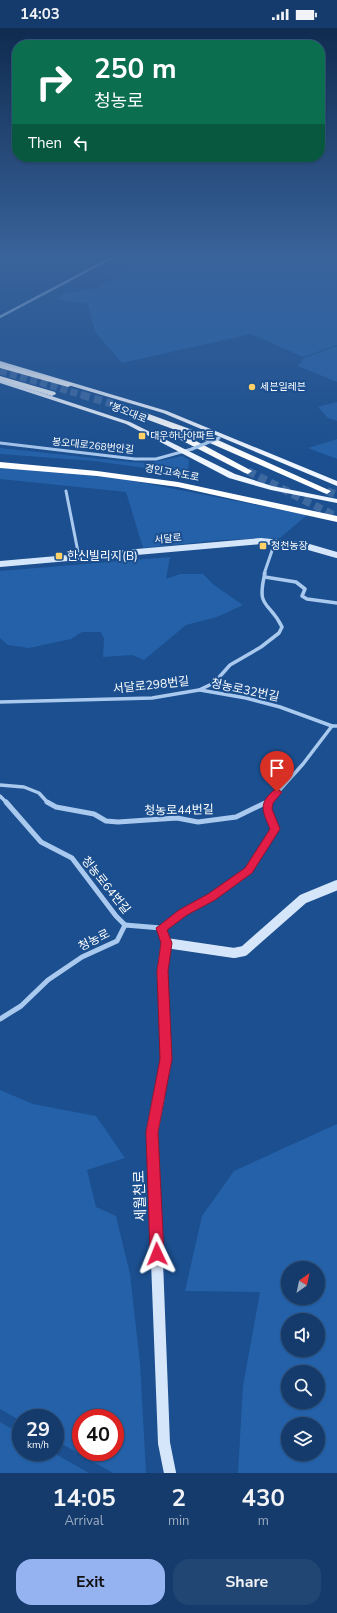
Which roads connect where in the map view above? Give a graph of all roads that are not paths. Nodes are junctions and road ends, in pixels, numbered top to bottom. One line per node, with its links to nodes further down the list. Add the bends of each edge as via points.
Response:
1 (0, 364): 3 (highway); 5 (main road, 봉오대로, via 165,412)
2 (0, 379): 4 (highway); 7 (main road, 봉오대로, via 128,423)
3 (68, 385)
4 (52, 394)
5 (222, 437): 7 (street, 봉오대로268번안길, bridge); 11 (main road, 봉오대로)
6 (0, 443): 7 (street, 봉오대로268번안길, via 135,459 156,459)
7 (183, 452): 14 (main road, 봉오대로, via 250,482)
8 (0, 459): 15 (highway, 경인고속도로, via 153,473 250,490)
9 (0, 465): 16 (highway, 경인고속도로, via 52,468 155,481 242,497)
10 (248, 471): 13 (highway, 봉오대로, via 159,425 111,406 164,422)
11 (337, 484)
12 (66, 491): 19 (street)
13 (327, 491)
14 (337, 501)
15 (337, 512)
16 (337, 519)
17 (275, 542): 18 (street, 서달로, via 302,545); 19 (street, 서달로, via 261,541); 21 (street, 서달로298번길, via 268,558)
18 (337, 555)
19 (79, 557): 20 (street, 서달로)
20 (0, 564)
21 (265, 577): 22 (street, via 296,582 305,589 302,596 308,599); 23 (street, 서달로298번길, via 262,601 279,621 282,627 279,633 230,665 214,683)
22 (337, 603)
23 (199, 690): 24 (street, 서달로298번길, via 152,698); 25 (street, 청농로32번길, via 280,707)
24 (0, 702)
25 (334, 726): 28 (street)
26 (0, 785): 28 (street, 청농로44번길, via 24,787 39,793 47,803 56,807 94,814 106,821 118,822 177,818 198,822 236,817)
27 (0, 796): 30 (street, 청농로64번길, via 41,842 72,858)
28 (268, 802): 31 (street, via 267,809 275,829 249,870)
29 (337, 884): 32 (street, via 303,899 244,952 234,953)
30 (125, 925): 31 (street); 33 (street, 청농로, via 117,941 82,957 48,980 21,1006)
31 (161, 928): 32 (street, 세월천로)
32 (166, 943): 34 (street, 세월천로, via 162,971 166,1059 152,1132 164,1444)
33 (0, 1019)
34 (170, 1473)

